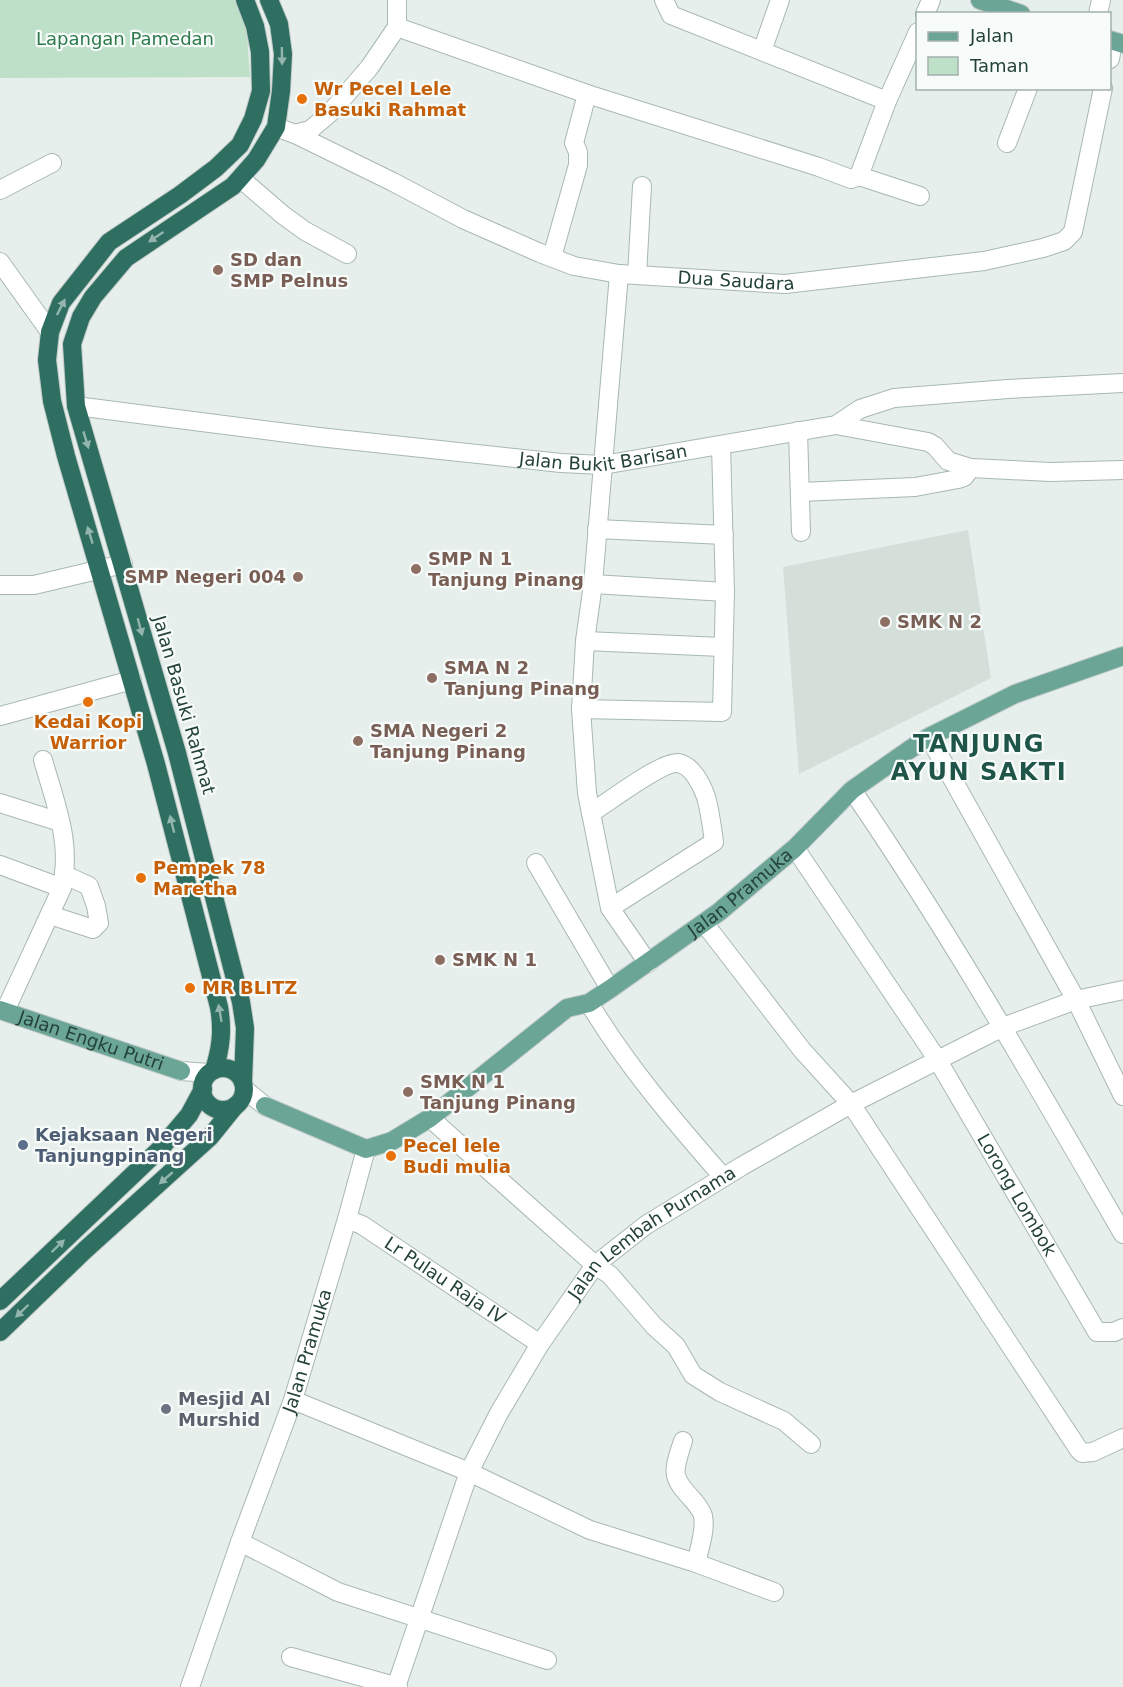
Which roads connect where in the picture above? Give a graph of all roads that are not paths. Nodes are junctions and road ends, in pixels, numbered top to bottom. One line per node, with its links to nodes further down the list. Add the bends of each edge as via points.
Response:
1 (245, 0): 23 (highway, via 260,52 261,91 253,119 240,145)
2 (269, 0): 15 (highway, Jalan Basuki Rahmat, one-way to 15, via 279,24 283,54)
3 (397, 0): 8 (street)
4 (664, 0): 10 (street, via 671,15)
5 (780, 0): 10 (street)
6 (980, 0): 7 (main road)
7 (1016, 8)
8 (398, 27): 13 (street); 16 (street, via 330,113 310,130)
9 (916, 36): 14 (street)
10 (762, 51): 14 (street)
11 (1027, 90): 17 (street)
12 (1103, 90): 30 (street, Dua Saudara, via 1073,232 1064,241 984,261 785,284)
13 (587, 94): 19 (street, via 851,179); 27 (street, via 574,143 578,165)
14 (887, 101): 19 (street)
15 (276, 127): 16 (street, Dua Saudara); 20 (highway, Jalan Basuki Rahmat)
16 (295, 134): 27 (street, Dua Saudara, via 463,219)
17 (1007, 143)
18 (52, 163): 22 (street)
19 (859, 176): 24 (street)
20 (240, 178): 25 (highway, Jalan Basuki Rahmat); 26 (street, via 305,231)
21 (642, 186): 30 (street)
22 (0, 190)
23 (180, 195): 25 (highway); 31 (highway, one-way to 23, via 61,303 109,242)
24 (920, 196)
25 (192, 213): 33 (highway, Jalan Basuki Rahmat, one-way to 33, via 126,258 93,297 72,344)
26 (347, 254)
27 (552, 257): 29 (street, Dua Saudara, via 574,266)
28 (0, 262): 31 (street)
29 (619, 274): 30 (street, Dua Saudara); 37 (street)
30 (637, 275)
31 (50, 332): 45 (highway, one-way to 31, via 52,401 47,360)
32 (1123, 383): 34 (street, Jalan Bukit Barisan, via 894,398 860,409)
33 (76, 405): 37 (street, Jalan Bukit Barisan, via 319,437); 44 (highway, Jalan Basuki Rahmat, one-way to 44)
34 (836, 425): 35 (street, Jalan Bukit Barisan); 38 (street, via 928,442 948,461)
35 (798, 431): 36 (street, Jalan Bukit Barisan); 40 (street)
36 (722, 445): 37 (street, Jalan Bukit Barisan); 43 (street)
37 (603, 465): 41 (street)
38 (971, 468): 39 (street); 40 (street, via 964,477 915,487)
39 (1123, 470)
40 (800, 492): 42 (street)
41 (597, 529): 43 (street); 47 (street)
42 (801, 532)
43 (724, 535): 48 (street)
44 (123, 564): 45 (street); 78 (highway, Jalan Basuki Rahmat, one-way to 78, via 241,1002 246,1028)
45 (100, 570): 46 (street, via 34,585); 52 (highway)
46 (0, 585)
47 (593, 585): 48 (street); 49 (street)
48 (724, 592): 50 (street)
49 (585, 641): 50 (street); 53 (street)
50 (722, 647): 53 (street, via 722,712)
51 (1123, 656): 55 (main road, Jalan Pramuka, via 1026,690)
52 (132, 680): 54 (street); 77 (highway, one-way to 52, via 221,1045 219,1007)
53 (580, 709): 59 (street)
54 (0, 716)
55 (929, 737): 57 (main road, Jalan Pramuka); 71 (street)
56 (43, 760): 60 (street)
57 (852, 790): 61 (main road, Jalan Pramuka); 74 (street)
58 (0, 803): 60 (street)
59 (591, 813): 65 (street); 65 (street, via 671,763 684,764 694,773 706,795 714,842)
60 (60, 822): 64 (street, via 66,853)
61 (795, 848): 67 (main road, Jalan Pramuka); 75 (street, Lorong Lombok)
62 (536, 863): 69 (street)
63 (0, 865): 64 (street)
64 (63, 881): 66 (street); 66 (street, via 89,886 99,923 93,929)
65 (610, 908): 68 (street)
66 (50, 915): 73 (street)
67 (704, 923): 68 (main road, Jalan Pramuka); 80 (street, via 802,1050)
68 (648, 963): 69 (main road, Jalan Pramuka)
69 (610, 989): 72 (main road, Jalan Pramuka)
70 (1123, 990): 71 (street, Jalan Lembah Purnama)
71 (1076, 1000): 74 (street, Jalan Lembah Purnama); 79 (street)
72 (589, 1003): 82 (main road, Jalan Pramuka, via 567,1008); 84 (street, via 675,1122)
73 (2, 1010): 76 (main road, Jalan Engku Putri)
74 (1003, 1027): 75 (street, Jalan Lembah Purnama); 86 (street)
75 (937, 1059): 80 (street, Jalan Lembah Purnama); 89 (street, Lorong Lombok, via 1097,1332)
76 (181, 1071): 77 (street)
77 (207, 1079): 78 (highway, via 230,1069 240,1076); 78 (highway, via 205,1100 216,1109 229,1109); 88 (highway, one-way to 77, via 160,1148 189,1115)
78 (240, 1095): 81 (street); 90 (highway, one-way to 90, via 210,1137)
79 (1123, 1096)
80 (851, 1104): 84 (street, Jalan Lembah Purnama); 93 (street, via 1079,1450 1093,1452)
81 (265, 1106): 83 (main road)
82 (430, 1118): 83 (main road, Jalan Pramuka, via 392,1141); 87 (street)
83 (366, 1149): 85 (street, Jalan Pramuka)
84 (723, 1177): 87 (street, Jalan Lembah Purnama, via 646,1225)
85 (347, 1219): 91 (street, Lr Pulau Raja IV, via 362,1225); 92 (street, Jalan Pramuka)
86 (1123, 1234)
87 (595, 1265): 91 (street, Jalan Lembah Purnama); 95 (street, via 610,1275 676,1346 693,1376 784,1421)
88 (0, 1301)
89 (1123, 1328)
90 (0, 1332)
91 (540, 1344): 96 (street, Jalan Lembah Purnama)
92 (293, 1400): 96 (street); 97 (street, Jalan Pramuka)
93 (1123, 1438)
94 (683, 1441): 98 (street, via 675,1465 677,1481 703,1516)
95 (811, 1444)
96 (469, 1472): 98 (street, via 590,1530); 100 (street, Jalan Lembah Purnama)
97 (240, 1542): 100 (street, via 338,1592); 103 (street, Jalan Pramuka)
98 (696, 1563): 99 (street)
99 (774, 1592)
100 (420, 1620): 102 (street); 104 (street, Jalan Lembah Purnama)
101 (291, 1657): 104 (street)
102 (547, 1660)
103 (190, 1687)
104 (397, 1687)

